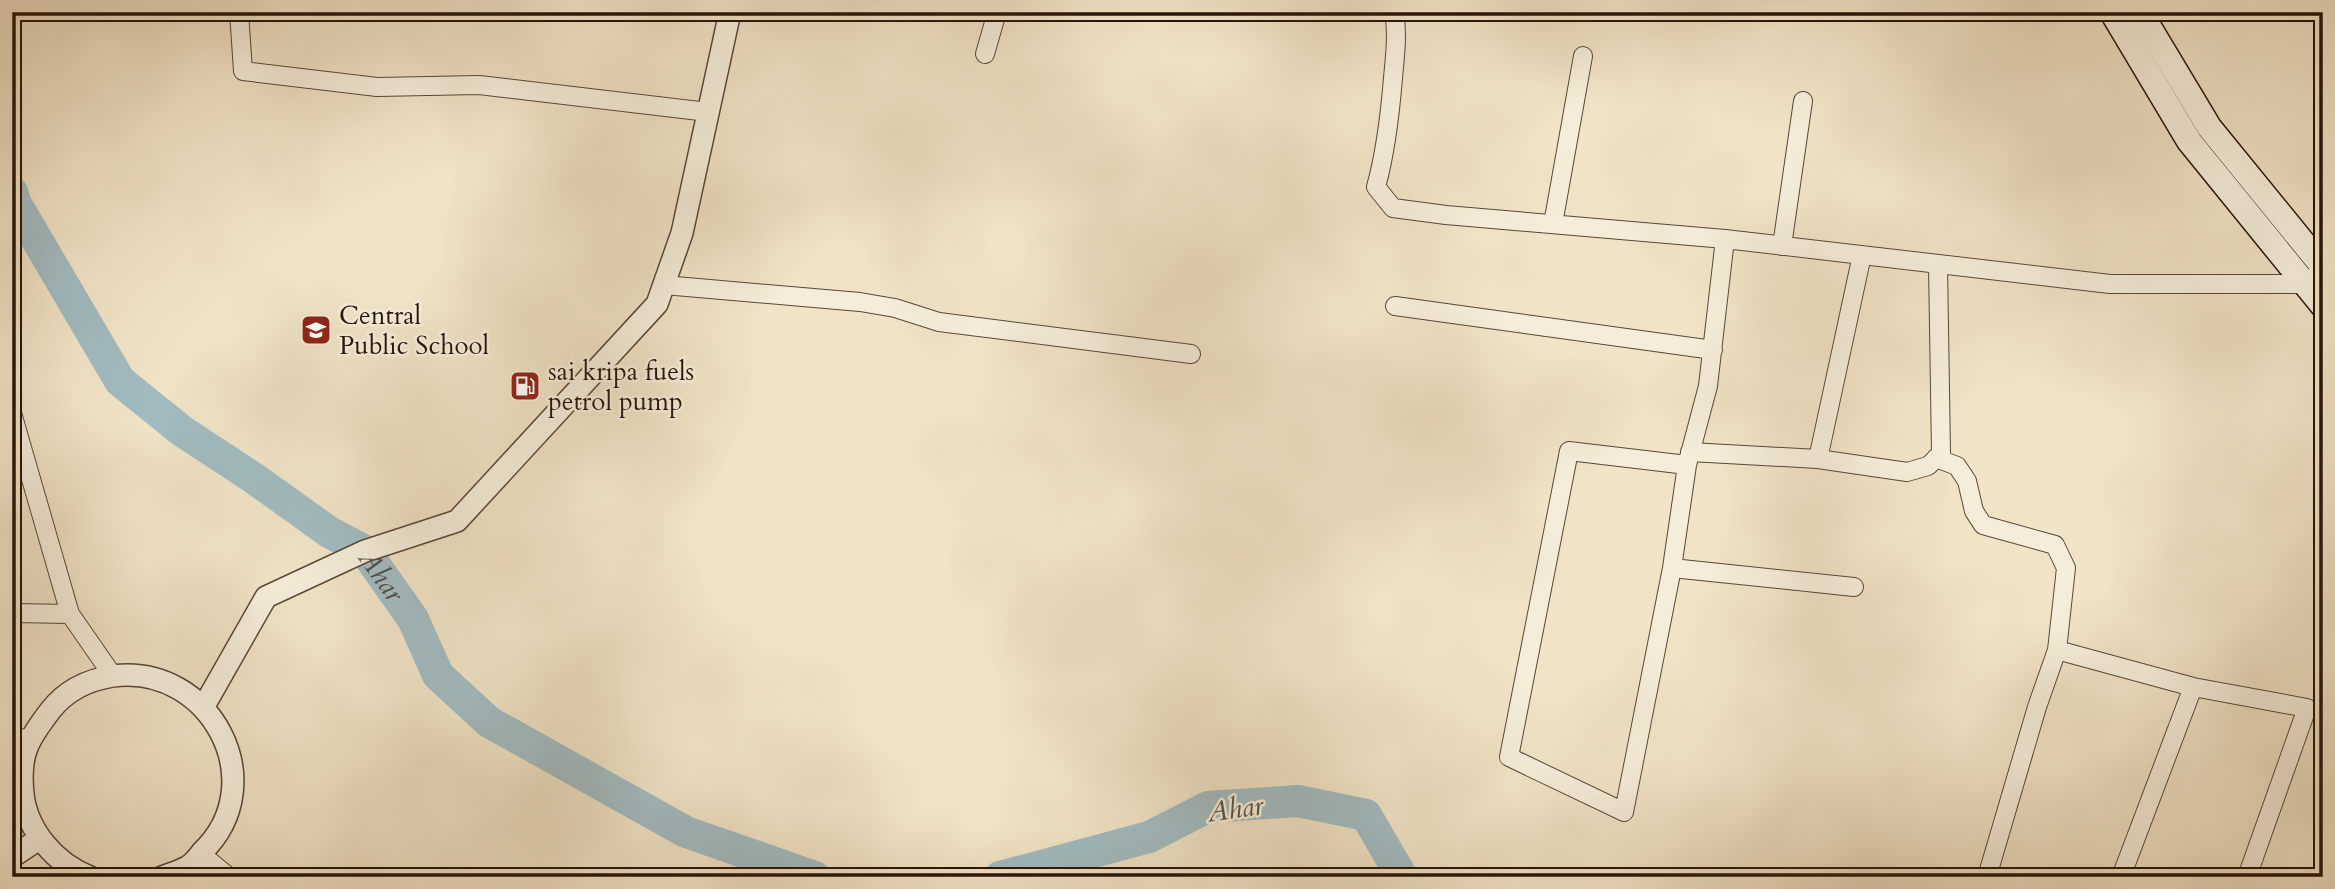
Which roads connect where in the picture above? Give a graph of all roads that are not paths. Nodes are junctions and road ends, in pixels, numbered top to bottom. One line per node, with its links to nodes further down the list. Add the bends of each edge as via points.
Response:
1 (239, 12): 10 (street, via 243,71 377,87 479,85)
2 (730, 12): 10 (street)
3 (997, 12): 7 (street)
4 (1394, 12): 11 (street, via 1392,89 1385,155 1376,187 1393,208)
5 (2112, 12): 16 (main road, via 2189,141)
6 (2140, 12): 16 (main road, via 2209,127)
7 (985, 54)
8 (1583, 56): 11 (street)
9 (1803, 101): 13 (street)
10 (708, 112): 17 (street, via 682,233)
11 (1553, 224): 12 (street)
12 (1725, 239): 13 (street); 20 (street)
13 (1782, 246): 14 (street)
14 (1862, 255): 15 (street); 26 (street)
15 (1938, 264): 16 (street, via 2110,284); 23 (street, via 1941,454)
16 (2317, 274): 19 (main road)
17 (664, 285): 21 (street, via 860,302 939,322); 34 (street, via 657,304 457,521 365,551 266,597)
18 (1395, 306): 20 (street)
19 (2323, 306)
20 (1713, 350): 25 (street)
21 (1191, 354)
22 (12, 414): 24 (street)
23 (1936, 458): 26 (street, via 1928,466 1907,472); 31 (street, via 1957,466 1983,525 2054,545 2066,568)
24 (19, 459): 30 (street)
25 (1688, 459): 26 (street); 27 (street); 27 (street, via 1569,451 1510,757 1624,812)
26 (1818, 459)
27 (1672, 568): 28 (street)
28 (1854, 587)
29 (12, 613): 30 (street)
30 (70, 614): 32 (street)
31 (2057, 650): 33 (street); 45 (street)
32 (113, 676): 34 (street, via 151,676 185,691); 36 (street, via 94,679 61,696)
33 (2193, 687): 35 (street); 46 (street)
34 (204, 706): 38 (street, via 225,737 234,778 228,814 214,841)
35 (2315, 710): 47 (street)
36 (21, 738): 37 (street, via 24,805)
37 (39, 839): 39 (street); 40 (street, via 72,870)
38 (201, 854): 41 (street, via 187,867); 42 (street)
39 (12, 857)
40 (90, 877)
41 (162, 877)
42 (229, 877)
43 (625, 877): 44 (street)
44 (651, 877)
45 (1987, 877)
46 (2121, 877)
47 (2247, 877)

